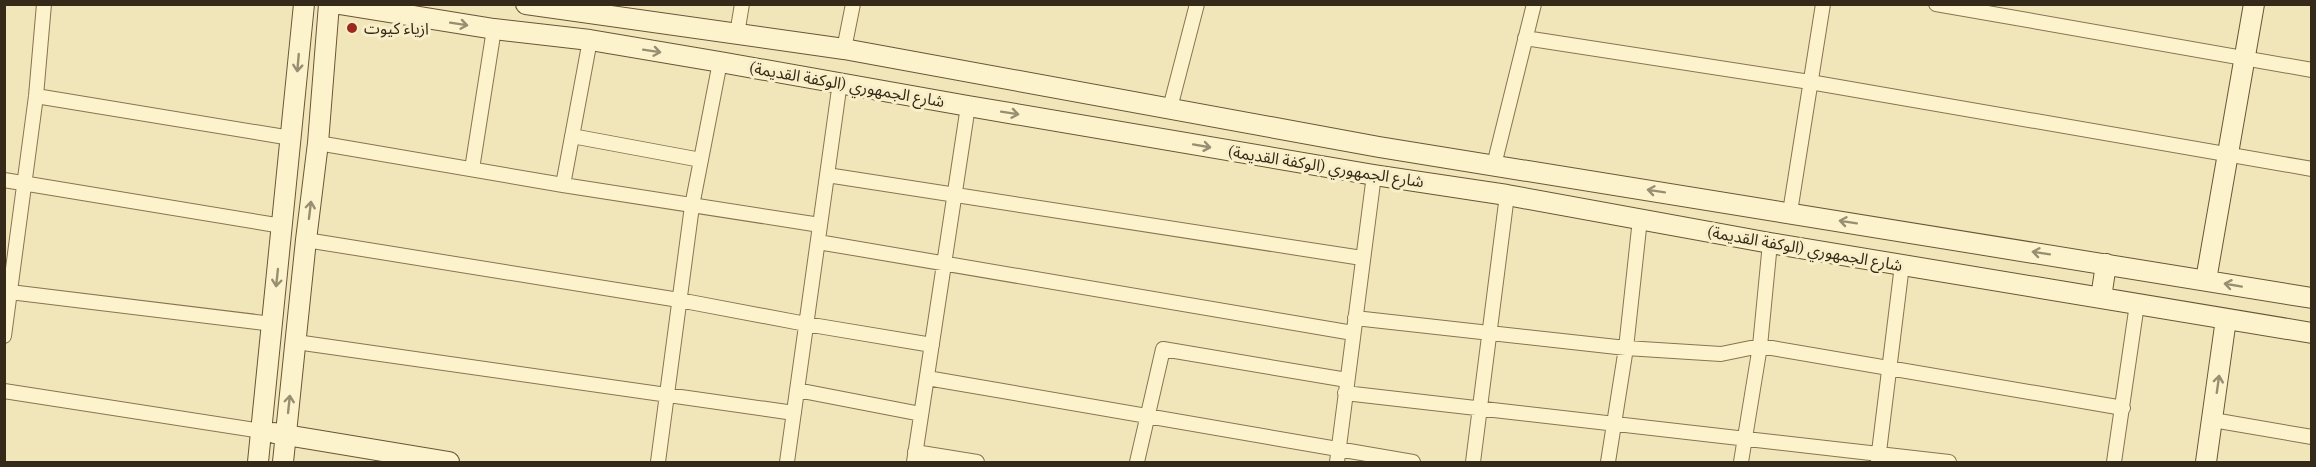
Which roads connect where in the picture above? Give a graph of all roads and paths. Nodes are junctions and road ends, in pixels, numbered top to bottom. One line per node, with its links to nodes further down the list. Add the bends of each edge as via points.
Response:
1 (44, 4): 25 (street)
2 (304, 4): 31 (main road, one-way to 31)
3 (329, 4): 32 (main road)
4 (339, 4): 13 (main road, شارع الجمهوري (الوكفة القديمة), one-way to 13)
5 (526, 4): 14 (main road, شارع الجمهوري (الوكفة القديمة))
6 (742, 4): 14 (street)
7 (853, 4): 17 (street)
8 (1197, 4): 28 (street)
9 (1534, 4): 15 (street)
10 (1823, 4): 23 (street)
11 (1936, 4): 19 (street)
12 (2254, 4): 19 (main road)
13 (494, 29): 16 (main road, شارع الجمهوري (الوكفة القديمة)); 37 (street)
14 (737, 34): 17 (main road, شارع الجمهوري (الوكفة القديمة))
15 (1525, 38): 23 (street); 35 (street)
16 (590, 40): 20 (main road, شارع الجمهوري (الوكفة القديمة), one-way to 20); 30 (street)
17 (844, 49): 18 (main road, شارع الجمهوري (الوكفة القديمة))
18 (899, 59): 24 (main road); 26 (main road, شارع الجمهوري (الوكفة القديمة))
19 (2245, 59): 21 (street); 33 (main road)
20 (720, 62): 22 (main road, شارع الجمهوري (الوكفة القديمة)); 34 (street)
21 (2312, 70)
22 (840, 82): 24 (main road, شارع الجمهوري (الوكفة القديمة)); 38 (street)
23 (1810, 82): 33 (street); 46 (street)
24 (894, 92): 27 (main road, شارع الجمهوري (الوكفة القديمة))
25 (36, 96): 31 (street); 41 (street)
26 (1141, 102): 28 (main road, شارع الجمهوري (الوكفة القديمة)); 29 (main road)
27 (968, 106): 29 (main road, شارع الجمهوري (الوكفة القديمة), one-way to 29); 44 (street)
28 (1170, 108): 35 (main road, شارع الجمهوري (الوكفة القديمة))
29 (1136, 135): 39 (main road, شارع الجمهوري (الوكفة القديمة), one-way to 39)
30 (572, 136): 34 (street); 42 (street)
31 (291, 138): 49 (main road)
32 (318, 143): 37 (street); 50 (main road, one-way to 32)
33 (2229, 154): 36 (street); 57 (main road)
34 (701, 160): 45 (street)
35 (1494, 165): 46 (main road, شارع الجمهوري (الوكفة القديمة), one-way to 35)
36 (2312, 169)
37 (472, 170): 42 (street)
38 (827, 175): 44 (street); 48 (street)
39 (1374, 175): 43 (main road, شارع الجمهوري (الوكفة القديمة)); 53 (street)
40 (4, 180): 41 (street)
41 (25, 183): 49 (street); 58 (street)
42 (563, 185): 45 (street)
43 (1507, 195): 47 (main road, شارع الجمهوري (الوكفة القديمة)); 71 (street)
44 (954, 196): 53 (street); 55 (street)
45 (692, 206): 48 (street); 62 (street)
46 (1790, 212): 54 (main road, شارع الجمهوري (الوكفة القديمة), one-way to 46)
47 (1640, 219): 52 (main road, شارع الجمهوري (الوكفة القديمة)); 76 (street)
48 (820, 225): 51 (street)
49 (282, 226): 66 (main road, one-way to 66)
50 (306, 240): 62 (street); 73 (main road)
51 (818, 242): 55 (street); 67 (street)
52 (1770, 243): 56 (main road, شارع الجمهوري (الوكفة القديمة)); 75 (street)
53 (1362, 258): 64 (street)
54 (2106, 264): 57 (main road, شارع الجمهوري (الوكفة القديمة)); 60 (main road)
55 (944, 265): 69 (street); 74 (street)
56 (1902, 266): 60 (main road, شارع الجمهوري (الوكفة القديمة)); 77 (street)
57 (2206, 280): 59 (main road, شارع الجمهوري (الوكفة القديمة), one-way to 57)
58 (10, 292): 66 (street); 72 (street)
59 (2274, 292): 61 (main road, شارع الجمهوري (الوكفة القديمة)); 68 (main road)
60 (2101, 298): 63 (main road, شارع الجمهوري (الوكفة القديمة))
61 (2312, 298)
62 (680, 300): 67 (street); 82 (street)
63 (2137, 304): 65 (main road, شارع الجمهوري (الوكفة القديمة)); 83 (street)
64 (1355, 318): 69 (street); 71 (street)
65 (2226, 319): 68 (main road, شارع الجمهوري (الوكفة القديمة)); 88 (main road, one-way to 65)
66 (273, 324): 90 (main road)
67 (806, 324): 74 (street); 80 (street)
68 (2268, 325): 70 (main road, شارع الجمهوري (الوكفة القديمة))
69 (1353, 333): 79 (street)
70 (2312, 333)
71 (1490, 334): 76 (street); 84 (street)
72 (4, 336)
73 (296, 342): 82 (street); 91 (main road, one-way to 73)
74 (932, 345): 78 (street)
75 (1760, 346): 76 (street, via 1721,354); 77 (street); 93 (street)
76 (1626, 348): 89 (street)
77 (1890, 368): 83 (street); 96 (street)
78 (927, 378): 86 (street); 87 (street)
79 (1346, 387): 84 (street); 87 (street, via 1163,349); 94 (street)
80 (797, 390): 85 (street); 86 (street)
81 (4, 391): 90 (street)
82 (667, 395): 85 (street); 101 (street)
83 (2123, 408): 110 (street)
84 (1481, 409): 89 (street); 106 (street)
85 (794, 413): 102 (street)
86 (921, 414): 95 (street)
87 (1147, 416): 94 (street); 104 (street)
88 (2213, 420): 92 (street); 111 (main road)
89 (1614, 424): 93 (street); 107 (street)
90 (262, 432): 91 (main road); 98 (main road)
91 (286, 435): 97 (main road); 99 (main road)
92 (2312, 437)
93 (1744, 440): 96 (street); 108 (street)
94 (1337, 456): 105 (street)
95 (915, 457): 103 (street)
96 (1878, 458): 109 (street)
97 (422, 460): 100 (main road)
98 (258, 462)
99 (283, 462)
100 (449, 462)
101 (658, 462)
102 (787, 462)
103 (977, 462)
104 (1137, 462)
105 (1413, 462)
106 (1473, 462)
107 (1608, 462)
108 (1741, 462)
109 (1949, 462)
110 (2114, 462)
111 (2206, 462)

